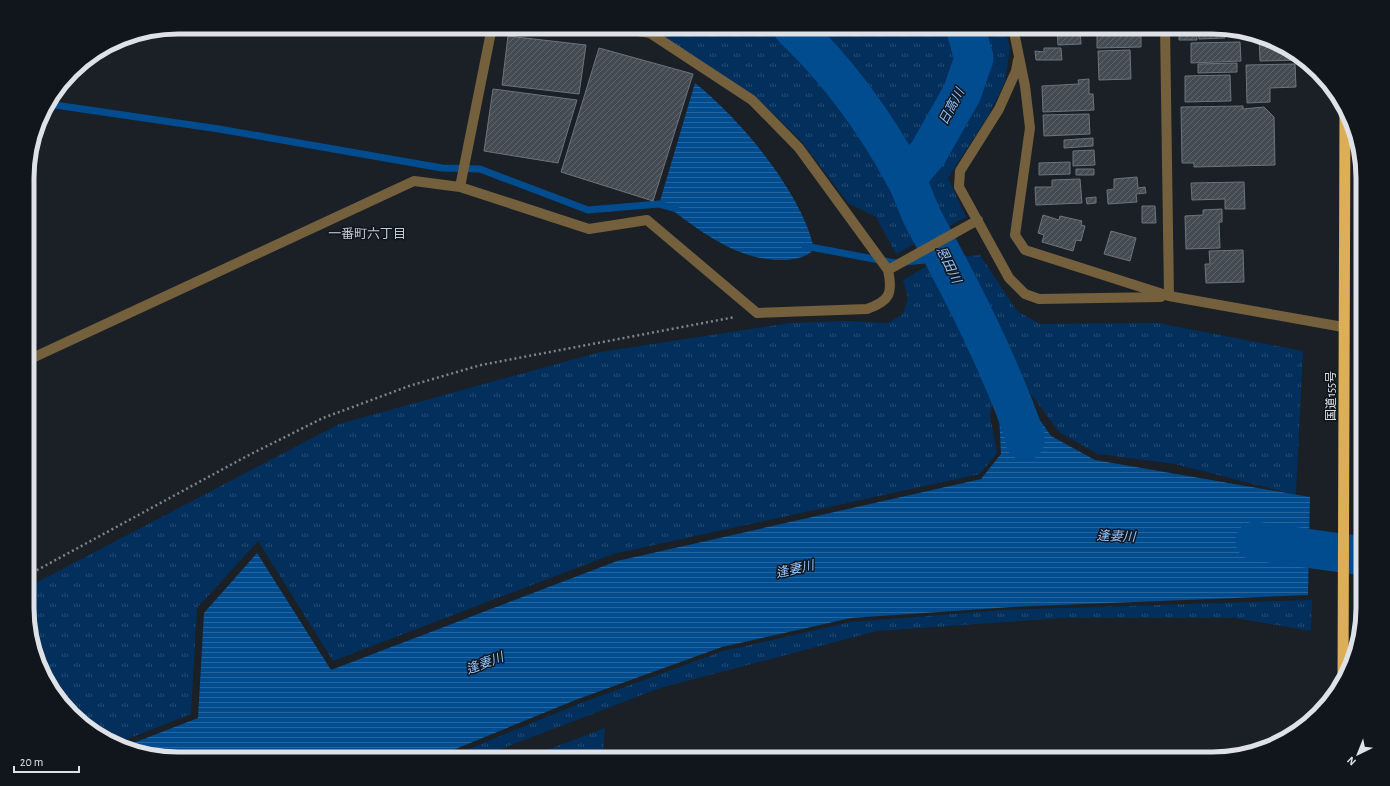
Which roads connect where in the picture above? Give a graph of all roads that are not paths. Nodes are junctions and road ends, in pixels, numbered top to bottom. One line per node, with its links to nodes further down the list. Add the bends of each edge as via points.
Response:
1 (491, 34): 7 (street)
2 (652, 34): 9 (street, via 752,100 799,148)
3 (1014, 34): 5 (street)
4 (1166, 34): 10 (street)
5 (1019, 56): 8 (street, via 1016,71 999,109 960,171 959,187); 10 (street, via 1030,128 1015,235 1024,250)
6 (1345, 123): 11 (highway, 国道155号)
7 (460, 185): 9 (street, via 588,229 647,220 757,313 867,309 880,304 888,297 891,285); 12 (street, via 414,181)
8 (978, 220): 9 (street); 10 (street, via 1009,278 1025,294 1039,299)
9 (888, 270)
10 (1169, 296): 11 (street)
11 (1343, 327): 13 (highway, 国道155号)
12 (34, 357)
13 (1343, 667)

